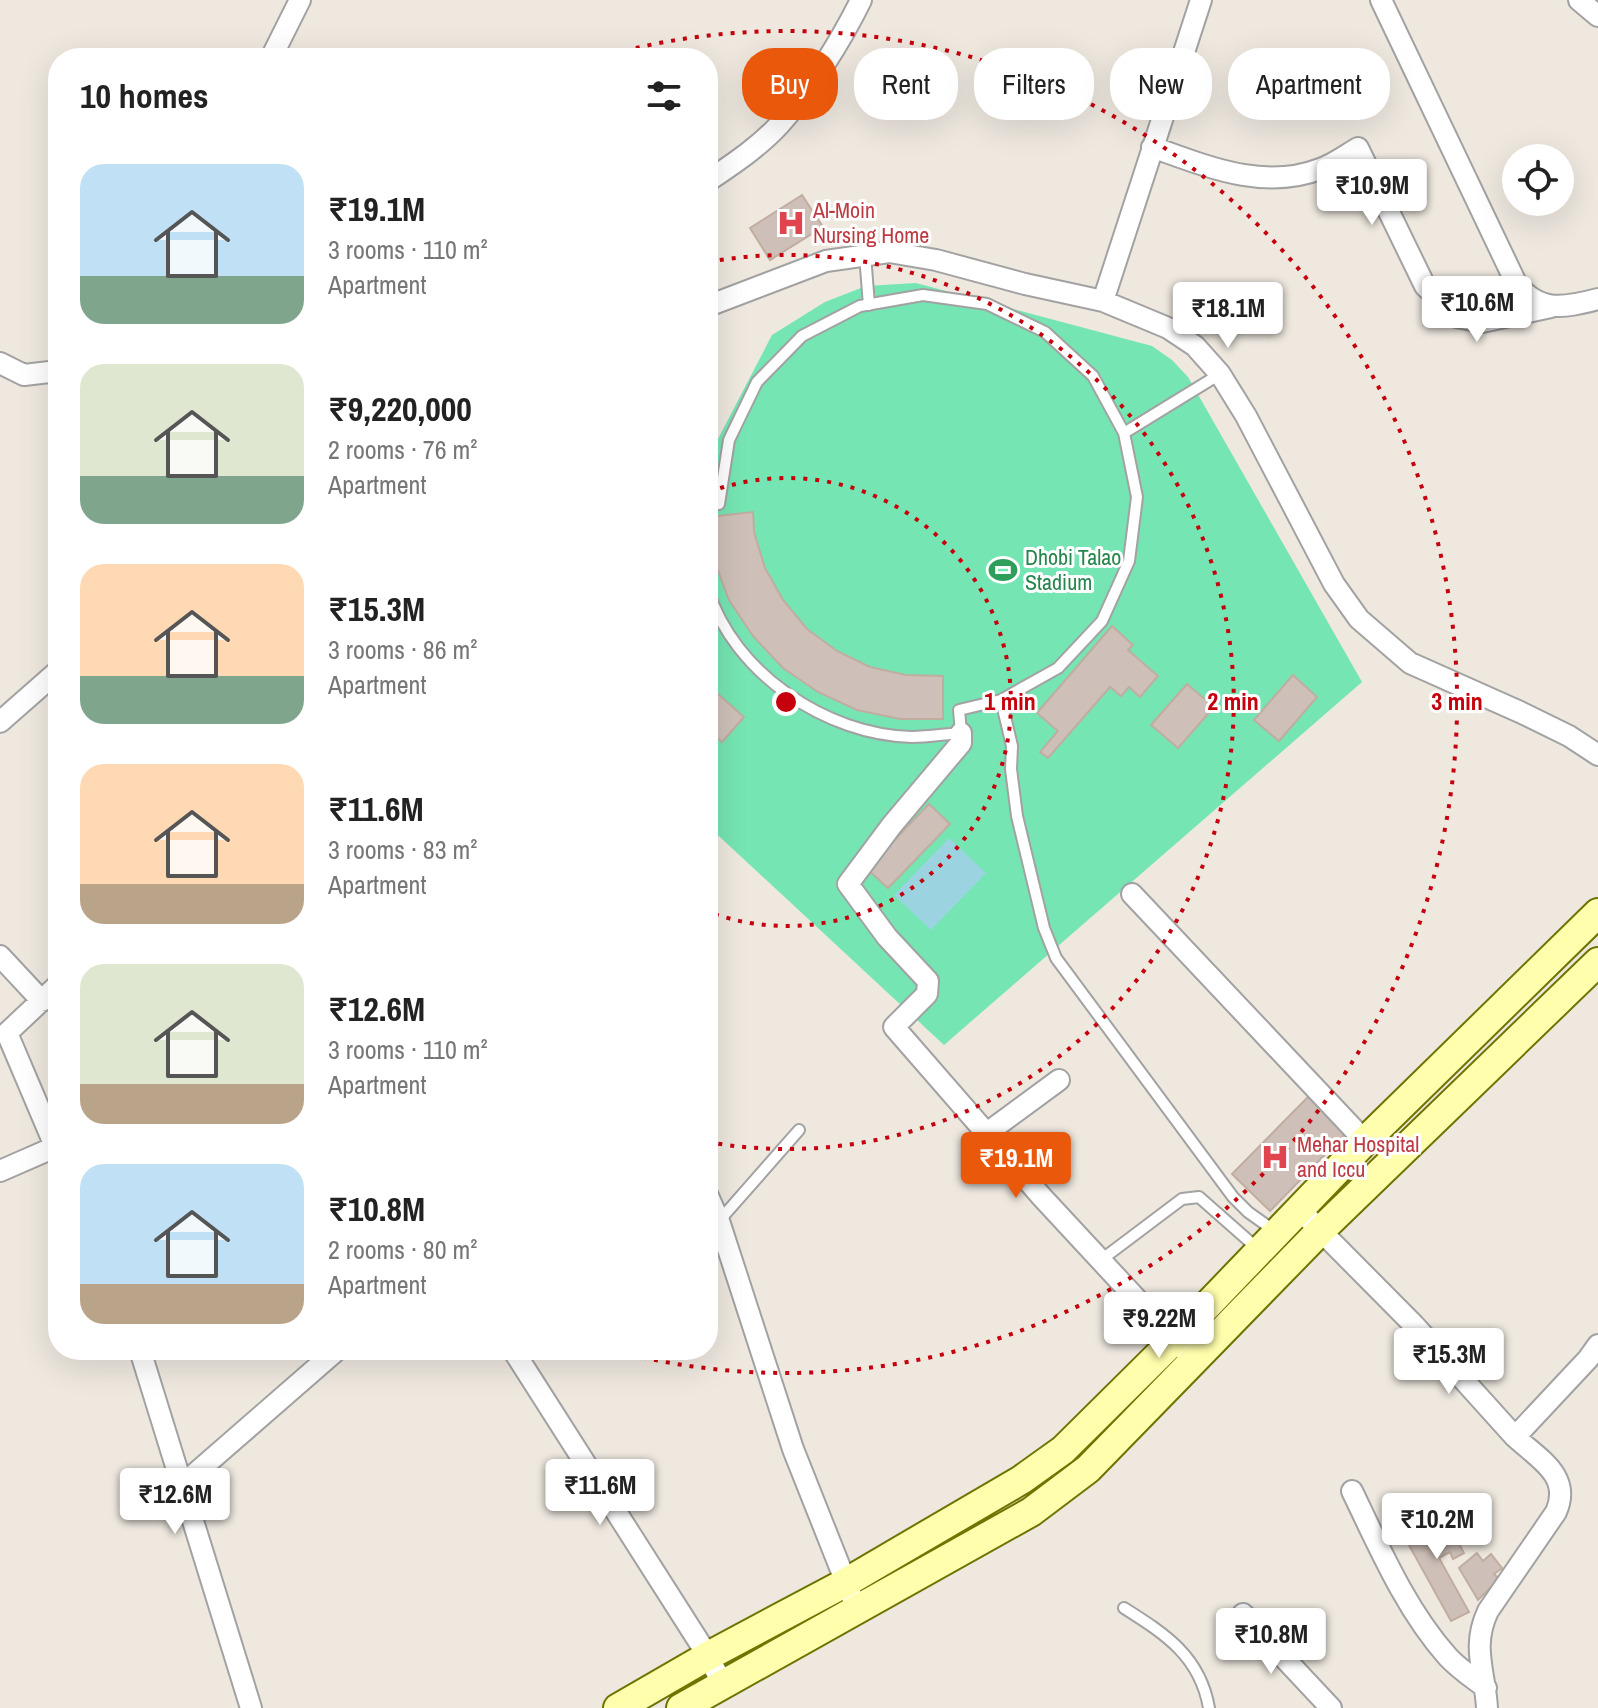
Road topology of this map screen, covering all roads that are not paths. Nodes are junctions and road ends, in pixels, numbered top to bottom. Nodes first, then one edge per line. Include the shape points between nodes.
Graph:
1 (300, 0) edge
2 (861, 0) edge
3 (1201, 0) edge
4 (1381, 0) edge
5 (1579, 0) edge
6 (1598, 16) edge
7 (276, 48) edge
8 (1152, 147) junction
9 (718, 174) edge
10 (865, 255) junction
11 (1598, 299) edge
12 (1103, 301) junction
13 (718, 302) edge
14 (869, 305) junction
15 (1551, 307) junction
16 (0, 363) edge
17 (48, 372) edge
18 (1220, 374) junction
19 (1124, 433) junction
20 (718, 504) edge
21 (718, 613) edge
22 (48, 680) edge
23 (1001, 700) junction
24 (0, 722) edge
25 (961, 733) junction
26 (1598, 755) edge
27 (1132, 894) dead end
28 (1598, 913) edge
29 (0, 956) edge
30 (1598, 962) edge
31 (48, 995) edge
32 (42, 1001) junction
33 (1059, 1080) dead end
34 (48, 1129) edge
35 (799, 1130) dead end
36 (987, 1133) junction
37 (1365, 1141) junction
38 (48, 1153) edge
39 (0, 1171) edge
40 (1299, 1209) junction
41 (718, 1218) edge
42 (1321, 1230) junction
43 (718, 1237) edge
44 (1268, 1241) junction
45 (1101, 1260) junction
46 (1174, 1340) junction
47 (1595, 1357) edge
48 (143, 1360) edge
49 (326, 1360) edge
50 (519, 1360) edge
51 (1195, 1360) junction
52 (1515, 1437) junction
53 (182, 1485) junction
54 (1352, 1491) dead end
55 (845, 1583) junction
56 (1124, 1608) dead end
57 (857, 1610) junction
58 (1243, 1614) dead end
59 (708, 1656) junction
60 (723, 1685) junction
61 (1487, 1698) edge
62 (251, 1708) edge
63 (618, 1708) edge
64 (681, 1708) edge
65 (1209, 1708) edge
66 (1331, 1708) edge

1 - 7 street
2 - 9 street via 780,123
3 - 8 street
4 - 15 street via 1516,283 1525,296
5 - 6 street
8 - 12 street
8 - 15 street via 1252,178 1320,170 1358,148 1425,286 1457,317 1482,322
10 - 12 street via 889,252 936,260
10 - 13 street via 826,261
10 - 14 lane
11 - 15 street
12 - 18 street via 1168,328 1195,346
14 - 19 lane via 923,295 987,304 1045,332 1093,376
14 - 20 lane via 802,336 757,382 729,440
16 - 17 street via 24,375
18 - 19 lane
18 - 26 street via 1334,584 1359,619 1410,663 1533,718
19 - 23 lane via 1137,497 1129,561 1108,609 1058,668
21 - 25 lane via 737,646 772,683 814,711 861,729 911,737
22 - 24 street
23 - 25 lane via 959,710
23 - 44 lane via 1012,746 1017,816 1056,958
25 - 36 street via 961,743 848,884 928,981 927,994 894,1027
27 - 37 street
28 - 37 street
29 - 32 street
30 - 42 street
31 - 32 street
32 - 34 street via 7,1033
33 - 36 street
35 - 41 lane
36 - 45 street
37 - 40 street
38 - 39 street
40 - 42 street
40 - 44 street
42 - 51 street
42 - 52 street
43 - 55 street
44 - 45 lane via 1199,1197 1182,1199
44 - 46 street
45 - 46 street
46 - 51 street
46 - 55 street via 1063,1450
47 - 52 street
48 - 53 street
49 - 53 street
50 - 59 street
51 - 57 street via 1088,1469 1057,1493
52 - 61 street via 1551,1470 1563,1497 1482,1624 1478,1642
53 - 62 street
54 - 61 street via 1434,1639
55 - 57 street
55 - 59 street
56 - 65 lane via 1182,1651 1197,1673
57 - 60 street
58 - 66 street
59 - 60 street
59 - 63 street
60 - 64 street

